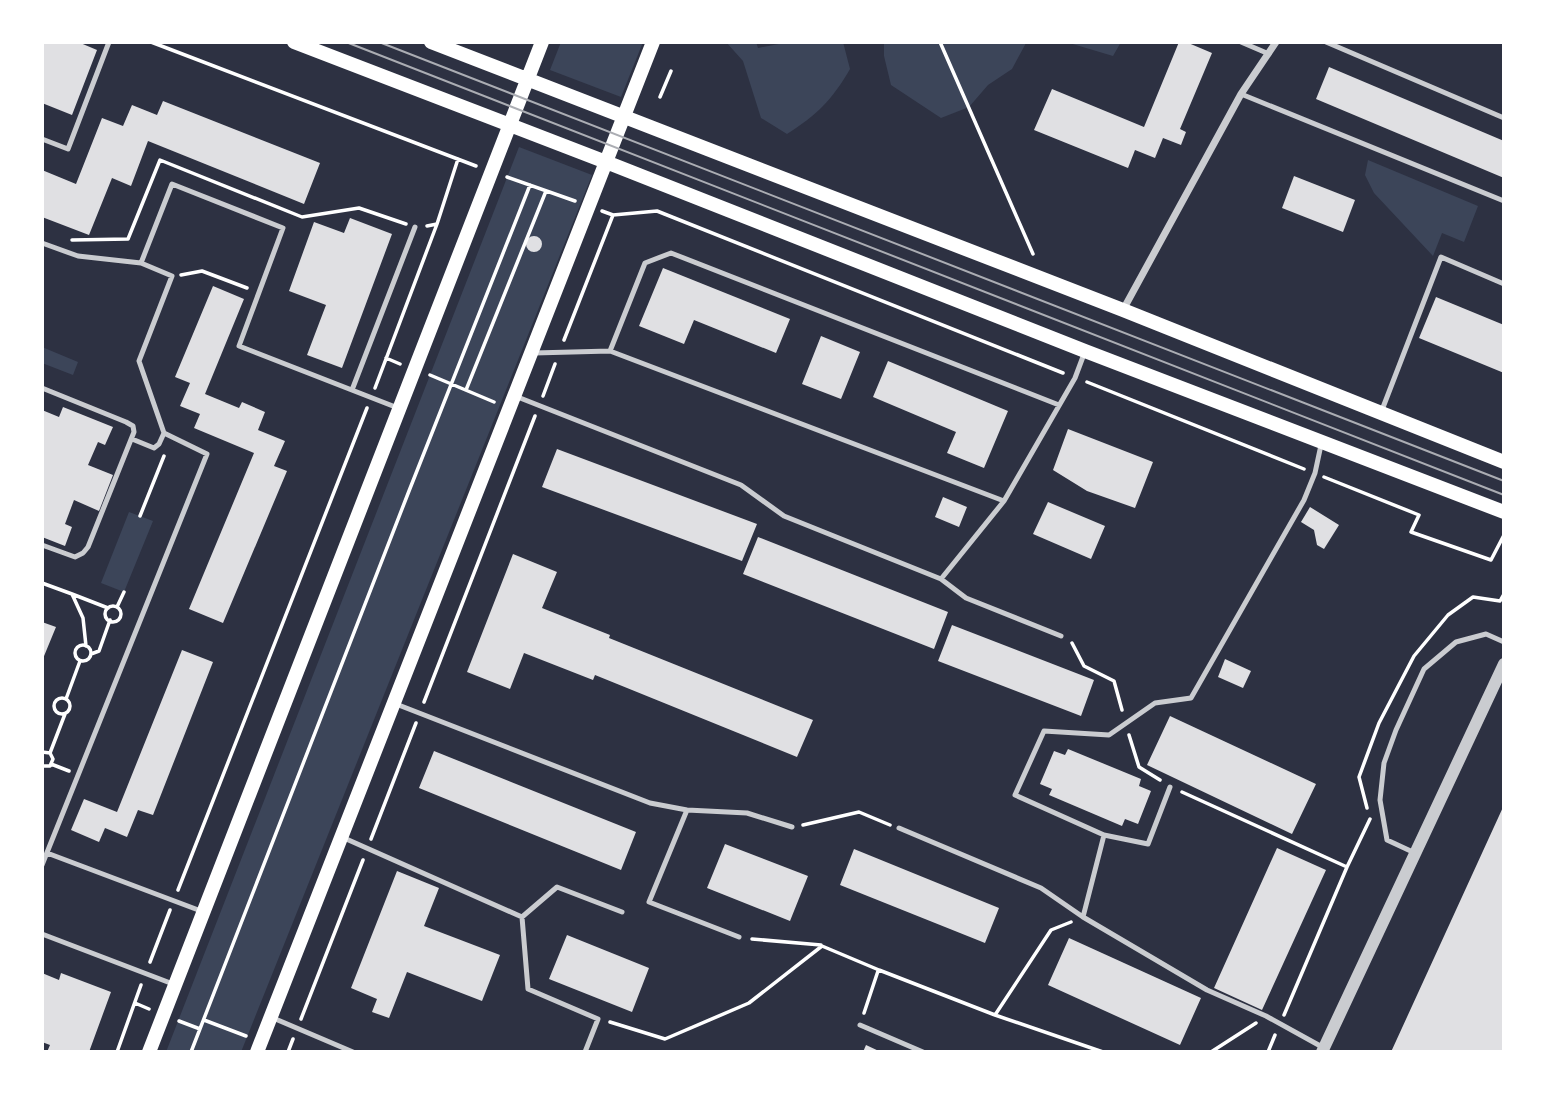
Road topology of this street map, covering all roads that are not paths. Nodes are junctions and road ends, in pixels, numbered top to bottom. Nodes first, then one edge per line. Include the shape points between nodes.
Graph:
1 (109, 42) edge
2 (294, 42) edge
3 (431, 42) edge
4 (542, 42) edge
5 (653, 42) edge
6 (1241, 42) edge
7 (1276, 42) edge
8 (1326, 42) edge
9 (1269, 54) junction
10 (528, 79) junction
11 (1241, 94) junction
12 (624, 116) junction
13 (1504, 118) edge
14 (510, 125) junction
15 (42, 139) edge
16 (606, 162) junction
17 (1504, 201) edge
18 (415, 228) dead end
19 (42, 243) edge
20 (141, 263) junction
21 (1504, 284) edge
22 (1123, 310) junction
23 (1085, 351) junction
24 (610, 352) junction
25 (531, 353) junction
26 (42, 388) edge
27 (352, 390) junction
28 (512, 402) junction
29 (1059, 405) junction
30 (400, 408) junction
31 (1381, 413) junction
32 (164, 433) junction
33 (132, 439) junction
34 (1322, 442) junction
35 (1504, 462) edge
36 (1004, 501) junction
37 (1504, 512) edge
38 (42, 545) edge
39 (940, 579) junction
40 (1061, 636) dead end
41 (1504, 642) edge
42 (1504, 664) edge
43 (393, 703) junction
44 (1170, 787) road end
45 (687, 810) junction
46 (792, 827) road end
47 (899, 828) road end
48 (1104, 835) junction
49 (341, 836) junction
50 (47, 853) junction
51 (1415, 853) junction
52 (42, 865) edge
53 (204, 912) junction
54 (622, 912) dead end
55 (522, 917) junction
56 (1083, 917) junction
57 (42, 934) edge
58 (739, 937) road end
59 (176, 985) junction
60 (270, 1017) junction
61 (860, 1025) road end
62 (1323, 1050) edge
63 (149, 1052) edge
64 (257, 1052) edge
65 (353, 1052) edge
66 (585, 1052) edge
67 (923, 1052) edge

1 - 15 lane via 68,149
2 - 14 main road
3 - 10 main road
4 - 10 main road
5 - 12 main road
6 - 9 lane
7 - 9 street
8 - 13 lane
9 - 11 street
10 - 12 main road
10 - 14 main road
11 - 17 lane
11 - 22 street
12 - 16 main road
12 - 22 main road
14 - 16 main road
14 - 30 main road
16 - 23 main road
16 - 25 main road
18 - 27 lane
19 - 20 lane via 78,257
20 - 27 lane via 172,184 283,228 239,346
20 - 32 lane via 172,276 139,362
21 - 31 lane via 1441,257
22 - 31 main road
23 - 29 lane
23 - 34 main road
24 - 25 lane
24 - 29 lane via 645,263 670,253
24 - 36 lane
25 - 28 main road
26 - 33 lane via 126,422 133,426
27 - 30 lane
28 - 39 lane via 539,405 741,485 784,516
28 - 43 main road
29 - 36 lane
30 - 53 main road
31 - 35 main road
32 - 33 lane via 154,447
32 - 50 lane via 207,454
33 - 38 lane via 83,553 75,557
34 - 37 main road
34 - 48 lane via 1304,500 1191,698 1155,702 1109,735 1044,731 1015,795
36 - 39 lane
39 - 40 lane via 966,598
41 - 51 lane via 1486,634 1456,642 1424,669 1396,730 1384,763 1382,817 1387,840
42 - 51 street
43 - 45 lane via 650,803
43 - 49 main road
44 - 48 lane via 1148,844
45 - 46 lane via 747,813
45 - 58 lane via 649,902
47 - 56 lane via 1041,888
48 - 56 lane
49 - 55 lane
49 - 60 main road
50 - 52 lane
50 - 53 lane
51 - 62 street
53 - 59 main road
54 - 55 lane via 557,887
55 - 66 lane via 528,989 598,1019
56 - 62 lane via 1207,990 1266,1016
57 - 59 lane
59 - 63 main road
60 - 64 main road
60 - 65 lane
61 - 67 lane

